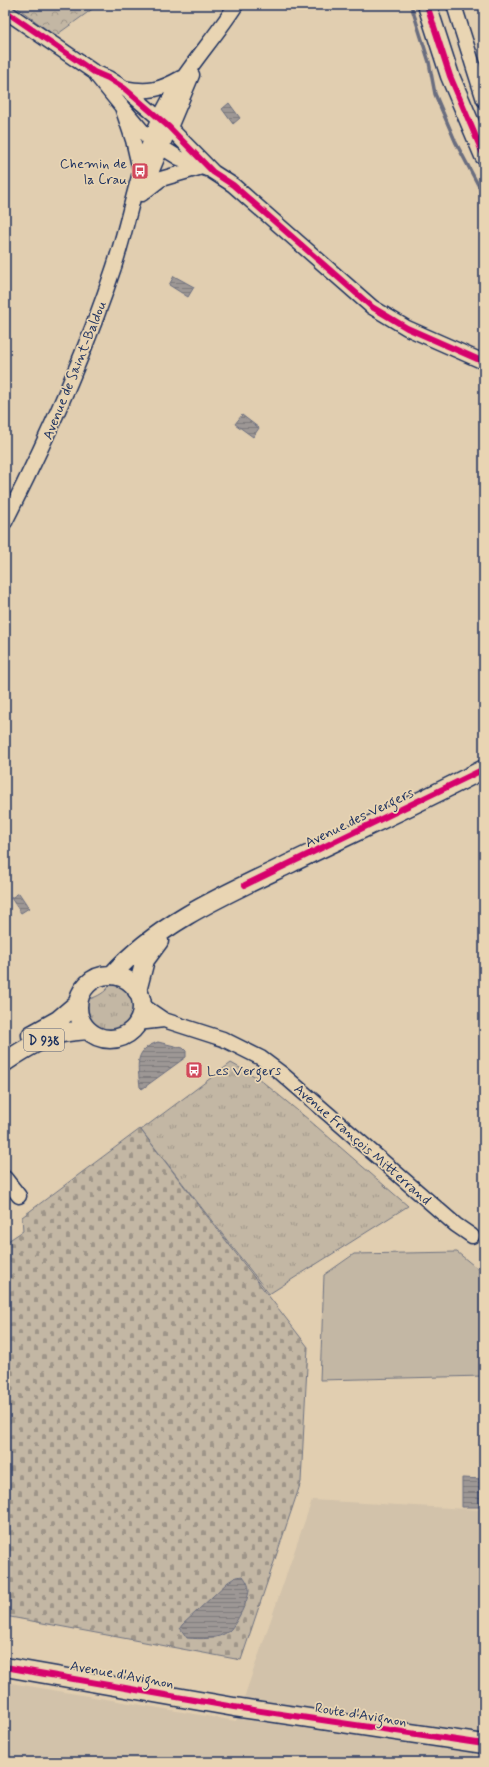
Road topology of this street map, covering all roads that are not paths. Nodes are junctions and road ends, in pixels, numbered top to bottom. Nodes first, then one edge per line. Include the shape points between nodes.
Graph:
1 (236, 5) edge
2 (427, 5) edge
3 (454, 5) edge
4 (5, 11) edge
5 (201, 54) junction
6 (94, 72) junction
7 (181, 78) junction
8 (124, 88) junction
9 (484, 100) edge
10 (122, 107) junction
11 (164, 123) junction
12 (156, 144) junction
13 (484, 156) edge
14 (207, 169) junction
15 (140, 171) junction
16 (141, 195) junction
17 (130, 214) junction
18 (484, 362) edge
19 (5, 522) edge
20 (484, 769) edge
21 (180, 921) junction
22 (112, 975) junction
23 (139, 998) junction
24 (78, 1003) junction
25 (164, 1020) junction
26 (137, 1023) junction
27 (88, 1030) junction
28 (5, 1050) edge
29 (5, 1062) edge
30 (5, 1178) edge
31 (19, 1196) dead end
32 (472, 1236) dead end
33 (5, 1666) edge
34 (234, 1707) joint
35 (484, 1744) edge

1 - 5 street, Avenue de Saint-Baldou
2 - 13 main road via 450,76
3 - 9 street
4 - 6 street
5 - 7 street, Avenue de Saint-Baldou
5 - 11 street, Avenue de Saint-Baldou
6 - 8 street
6 - 10 street
7 - 8 street via 150,91
7 - 11 street, Avenue de Saint-Baldou
8 - 11 street
10 - 12 street
10 - 15 street
11 - 12 street, Avenue de Saint-Baldou
11 - 14 street
12 - 14 street via 179,158
12 - 15 street, Avenue de Saint-Baldou
12 - 16 street, Avenue de Saint-Baldou
14 - 16 street via 161,180
14 - 18 street via 233,186 372,307 407,328
15 - 17 street, Avenue de Saint-Baldou
16 - 17 street, Avenue de Saint-Baldou
17 - 19 street, Avenue de Saint-Baldou via 82,356 34,466
20 - 21 main road, Avenue des Vergers / D 938 via 239,888
21 - 22 main road, Avenue des Vergers / D 938 via 141,946
21 - 23 main road, Avenue des Vergers / D 938 via 163,936 145,960
22 - 23 main road via 127,980
22 - 24 main road, D 938 via 98,978 86,985 80,993
23 - 25 street, Avenue François Mitterrand
23 - 26 main road, D 938 via 141,1014
24 - 27 main road, D 938 via 79,1018
24 - 28 main road, D 938 via 58,1020
25 - 26 street, Avenue François Mitterrand
25 - 32 street, Avenue François Mitterrand via 223,1039 261,1058
26 - 27 main road, D 938 via 126,1035 110,1039 94,1035
27 - 29 main road, D 938 via 53,1036
30 - 31 street
33 - 34 main road, Avenue d'Avignon
34 - 35 main road, Route d'Avignon

